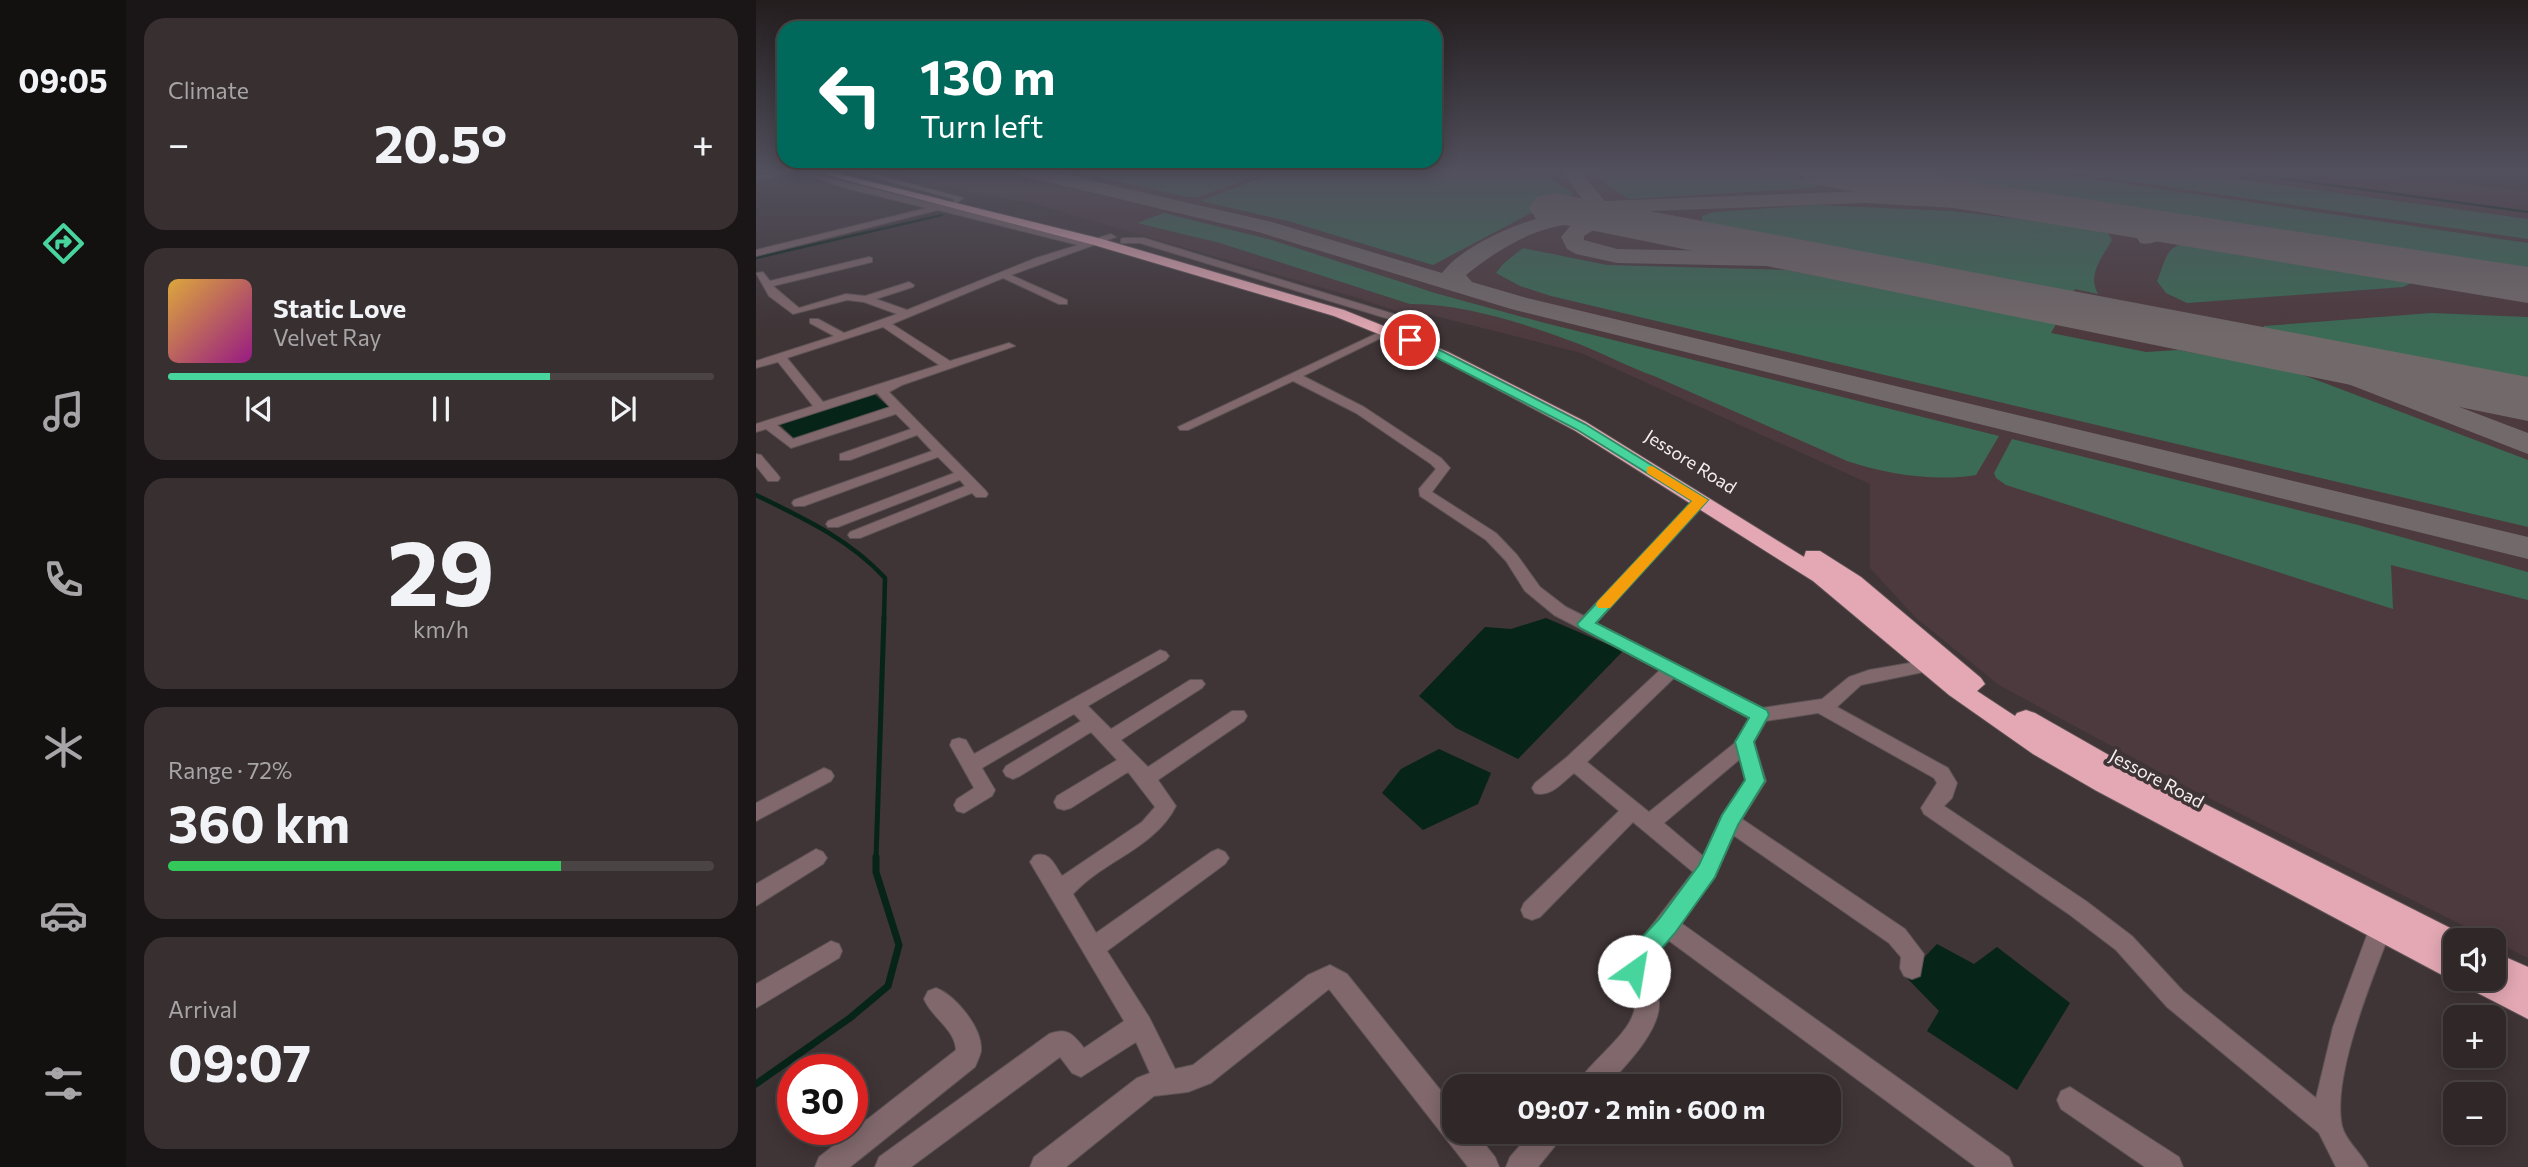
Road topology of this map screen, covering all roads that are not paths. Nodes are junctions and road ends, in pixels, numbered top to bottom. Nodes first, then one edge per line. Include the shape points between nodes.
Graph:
1 (861, 226) edge
2 (1038, 226) edge
3 (1052, 226) edge
4 (1106, 241) junction
5 (756, 253) edge
6 (869, 260) dead end
7 (760, 274) dead end
8 (1004, 275) junction
9 (909, 285) dead end
10 (768, 292) junction
11 (866, 299) junction
12 (1063, 302) dead end
13 (908, 314) junction
14 (814, 321) dead end
15 (884, 323) junction
16 (1398, 330) junction
17 (844, 337) junction
18 (1009, 346) dead end
19 (780, 357) junction
20 (756, 365) edge
21 (944, 367) junction
22 (1293, 376) junction
23 (891, 385) junction
24 (821, 408) junction
25 (898, 409) junction
26 (762, 426) edge
27 (1184, 426) dead end
28 (919, 430) junction
29 (940, 452) junction
30 (845, 457) dead end
31 (756, 458) edge
32 (962, 475) junction
33 (774, 478) dead end
34 (1701, 500) junction
35 (799, 503) dead end
36 (833, 524) dead end
37 (855, 535) dead end
38 (1586, 624) junction
39 (1160, 656) dead end
40 (1927, 666) junction
41 (1672, 669) junction
42 (1196, 684) dead end
43 (1077, 705) junction
44 (1820, 706) junction
45 (1760, 715) junction
46 (1238, 716) dead end
47 (1093, 722) junction
48 (1110, 738) junction
49 (959, 745) dead end
50 (1745, 745) junction
51 (1130, 761) junction
52 (1574, 762) junction
53 (971, 765) junction
54 (1013, 771) dead end
55 (824, 776) dead end
56 (1146, 778) junction
57 (1542, 788) dead end
58 (1064, 802) dead end
59 (964, 805) dead end
60 (1632, 811) junction
61 (756, 813) edge
62 (1729, 821) junction
63 (1649, 824) junction
64 (816, 858) dead end
65 (1218, 858) dead end
66 (1041, 862) dead end
67 (1707, 871) junction
68 (1062, 892) junction
69 (756, 896) edge
70 (1532, 910) dead end
71 (1667, 926) junction
72 (2381, 927) junction
73 (2443, 940) edge
74 (1092, 949) junction
75 (831, 951) dead end
76 (2443, 960) edge
77 (1912, 968) dead end
78 (2506, 972) edge
79 (2528, 983) edge
80 (2504, 991) edge
81 (756, 997) edge
82 (936, 999) dead end
83 (2528, 1004) edge
84 (1140, 1025) junction
85 (1600, 1074) edge
86 (1168, 1082) junction
87 (2070, 1100) dead end
88 (1442, 1113) edge
89 (2329, 1125) junction
90 (1467, 1144) edge
91 (1539, 1144) edge
92 (829, 1167) edge
93 (888, 1167) edge
94 (1044, 1167) edge
95 (1485, 1167) edge
96 (1520, 1167) edge
97 (1999, 1167) edge
98 (2169, 1167) edge
99 (2354, 1167) edge

1 - 5 street
2 - 4 highway, Jessore Road
3 - 4 highway
4 - 8 street
4 - 16 highway, Jessore Road
4 - 16 highway via 1339,305
6 - 10 street
7 - 10 street
8 - 12 street
8 - 13 street
9 - 11 street
10 - 11 street via 797,312 846,297
11 - 13 street
13 - 15 street
14 - 17 street
15 - 17 street
15 - 21 street via 946,363
16 - 22 street
16 - 34 highway, Jessore Road via 1580,426
16 - 73 highway via 1465,353 1577,412 1776,531 1854,582 1971,683 2048,733
17 - 19 street
18 - 21 street
19 - 20 street
19 - 24 street
21 - 23 street
22 - 27 street
22 - 38 street via 1360,410 1436,461 1443,468 1425,493 1495,540 1542,598
23 - 24 street
23 - 25 street via 883,393
24 - 26 street
25 - 26 street via 791,444
25 - 28 street
28 - 29 street
28 - 30 street
29 - 32 street
29 - 35 street
31 - 33 street
32 - 36 street
32 - 37 street via 978,491
34 - 38 street
34 - 40 highway, Jessore Road via 1820,576
38 - 41 street
39 - 43 street
40 - 44 street via 1854,681
40 - 72 highway, Jessore Road via 1995,717 2094,777
41 - 45 street
41 - 52 street
42 - 48 street
43 - 47 street
43 - 53 street
44 - 45 street
44 - 89 street via 1941,773 1947,783 1945,792 1931,808 2124,943 2175,999
45 - 50 street
46 - 56 street
47 - 48 street
47 - 54 street
48 - 51 street
49 - 53 street
50 - 62 street via 1756,781
50 - 63 street
51 - 56 street
51 - 58 street
52 - 57 street
52 - 60 street
53 - 59 street via 985,790
55 - 61 street
56 - 68 street via 1163,800 1164,812
60 - 63 street
60 - 70 street
62 - 67 street
62 - 77 street via 1897,936 1913,954
63 - 67 street
64 - 69 street
65 - 74 street
66 - 68 street
67 - 71 street
68 - 74 street
71 - 85 street via 1634,971 1647,1000 1645,1014
71 - 97 street
72 - 76 highway, Jessore Road
72 - 89 street via 2351,1009 2328,1095
74 - 84 street
75 - 81 street
78 - 79 highway
80 - 83 highway
82 - 92 street via 969,1038 971,1049 966,1058
84 - 86 street
84 - 93 street via 1081,1064 1065,1042 1058,1043
86 - 88 street via 1184,1083 1202,1074 1316,983 1332,977
86 - 94 street via 1146,1087
87 - 98 street
89 - 99 street via 2341,1153
90 - 95 street
91 - 96 street

